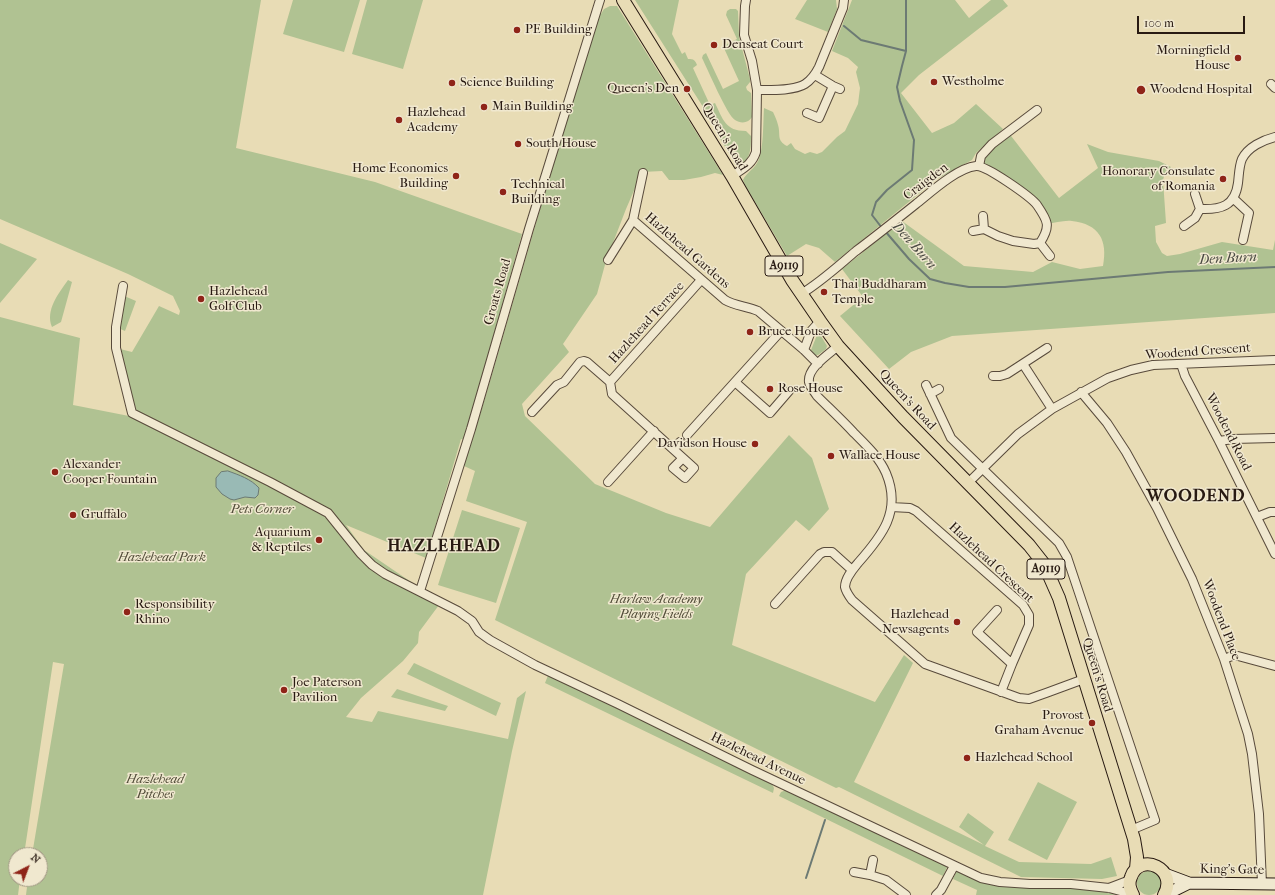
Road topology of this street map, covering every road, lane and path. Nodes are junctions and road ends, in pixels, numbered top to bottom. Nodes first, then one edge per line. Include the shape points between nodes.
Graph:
1 (600, 0) edge
2 (623, 0) edge
3 (746, 0) edge
4 (844, 0) edge
5 (815, 75) junction
6 (757, 90) junction
7 (1037, 110) dead end
8 (807, 113) dead end
9 (1275, 137) edge
10 (979, 166) junction
11 (643, 173) dead end
12 (732, 176) junction
13 (1195, 194) dead end
14 (1234, 199) junction
15 (1200, 209) junction
16 (983, 216) dead end
17 (633, 220) junction
18 (1184, 226) dead end
19 (984, 229) junction
20 (973, 231) dead end
21 (1243, 240) dead end
22 (1040, 243) junction
23 (1050, 256) dead end
24 (608, 260) dead end
25 (701, 280) junction
26 (123, 286) dead end
27 (801, 294) junction
28 (820, 321) junction
29 (781, 331) junction
30 (838, 346) junction
31 (1047, 348) dead end
32 (804, 350) junction
33 (1275, 360) edge
34 (818, 364) junction
35 (1023, 364) junction
36 (1181, 364) junction
37 (993, 376) dead end
38 (610, 382) junction
39 (734, 382) junction
40 (926, 385) dead end
41 (939, 389) dead end
42 (789, 391) dead end
43 (1081, 392) junction
44 (930, 394) junction
45 (1052, 409) junction
46 (532, 412) dead end
47 (654, 432) junction
48 (686, 434) dead end
49 (1275, 438) edge
50 (1219, 441) junction
51 (680, 442) dead end
52 (673, 449) junction
53 (683, 458) dead end
54 (983, 468) junction
55 (608, 482) dead end
56 (968, 483) junction
57 (891, 507) junction
58 (1275, 512) edge
59 (1257, 517) junction
60 (1275, 554) edge
61 (852, 570) junction
62 (420, 591) junction
63 (775, 604) dead end
64 (997, 610) dead end
65 (1224, 659) junction
66 (1012, 664) junction
67 (1275, 666) edge
68 (1084, 679) junction
69 (1001, 692) junction
70 (1135, 832) junction
71 (873, 860) dead end
72 (1152, 865) junction
73 (954, 866) junction
74 (1136, 869) junction
75 (854, 872) dead end
76 (870, 874) junction
77 (1165, 874) junction
78 (1130, 880) junction
79 (1189, 883) junction
80 (1262, 884) junction
81 (1275, 884) edge
82 (1108, 888) junction
83 (906, 895) edge
84 (936, 895) edge
85 (1133, 895) edge
86 (1164, 895) edge

1 - 62 street, Groats Road via 528,229 471,429
2 - 12 main road, Queen's Road / A9119
3 - 6 street via 744,35
4 - 5 street
5 - 6 street via 804,84 790,88
5 - 8 street via 836,88 819,118
6 - 12 street via 756,152 749,165
7 - 10 street via 992,144 981,156
9 - 14 street via 1256,145 1246,153 1242,160
10 - 22 street via 1032,199 1044,215 1047,224 1046,233
10 - 27 street, Craigden via 967,168 942,183
11 - 17 street, Hazlehead Gardens
12 - 27 main road, Queen's Road / A9119
13 - 15 street
14 - 15 street via 1214,210
14 - 21 street via 1249,213
15 - 18 street via 1195,218
16 - 19 street
17 - 24 street, Hazlehead Gardens
17 - 25 street, Hazlehead Gardens
19 - 20 street
19 - 22 street via 1013,241
22 - 23 street
25 - 29 street, Hazlehead Gardens via 730,303 758,311
25 - 38 street, Hazlehead Terrace
26 - 62 street, Hazlehead Avenue via 116,327 116,348 132,413 264,478 328,513 372,565
27 - 28 main road, Queen's Road / A9119
28 - 30 main road, Queen's Road / A9119
28 - 32 street via 811,331
29 - 32 street, Hazlehead Gardens
29 - 39 street
30 - 34 street
30 - 56 main road, Queen's Road / A9119
31 - 35 street
32 - 34 street, Hazlehead Gardens
33 - 36 street, Woodend Crescent
34 - 57 street via 813,368 809,378 810,387 880,462 889,484
35 - 37 street via 1007,374
35 - 45 street
36 - 43 street, Woodend Crescent via 1153,365 1131,370
36 - 50 street, Woodend Road
38 - 46 street via 587,362 580,362 564,382 557,385
38 - 47 street via 612,394
39 - 42 street via 770,413
39 - 48 street
40 - 44 street, Queen's Road
41 - 44 street, Queen's Road
43 - 45 street, Woodend Crescent
43 - 65 street, Woodend Place via 1107,423 1157,508 1192,579
44 - 54 street, Queen's Road via 951,438
45 - 54 street, Woodend Crescent via 1018,434
47 - 52 street
47 - 55 street
49 - 50 street
50 - 59 street, Woodend Road
51 - 52 street
52 - 53 street
54 - 56 street, Woodend Crescent
54 - 70 street, Queen's Road via 1059,543 1067,556 1155,820
56 - 68 main road, Queen's Road / A9119 via 1029,545 1044,564 1059,598
57 - 61 street via 888,522 876,542
57 - 66 street, Hazlehead Crescent via 910,508 916,511 1023,605 1029,615 1029,625
58 - 59 street
59 - 60 street, Woodend Road
61 - 63 street via 832,552 824,552
61 - 69 street via 845,586 847,594 925,664
62 - 73 street, Hazlehead Avenue via 458,611 490,640 529,662
64 - 66 street via 977,632
65 - 67 street via 1238,656
65 - 80 street, Woodend Place via 1252,754 1259,814
66 - 69 street, Hazlehead Crescent
68 - 69 street via 1029,699
68 - 70 main road, Queen's Road / A9119
70 - 72 main road, Queen's Road / A9119
70 - 74 main road, Queen's Road / A9119
71 - 76 street
72 - 74 main road
72 - 77 main road, A9119 via 1157,866
73 - 82 street, Hazlehead Avenue via 982,878 1000,882
73 - 84 street
74 - 78 main road, A9119
75 - 76 street
76 - 83 street via 886,880
77 - 79 street, King's Gate
77 - 86 main road via 1168,885
78 - 82 street, Hazlehead Avenue
78 - 85 main road
79 - 80 street, King's Gate
79 - 86 street, King's Gate
80 - 81 street, King's Gate
82 - 85 street, Hazlehead Avenue

